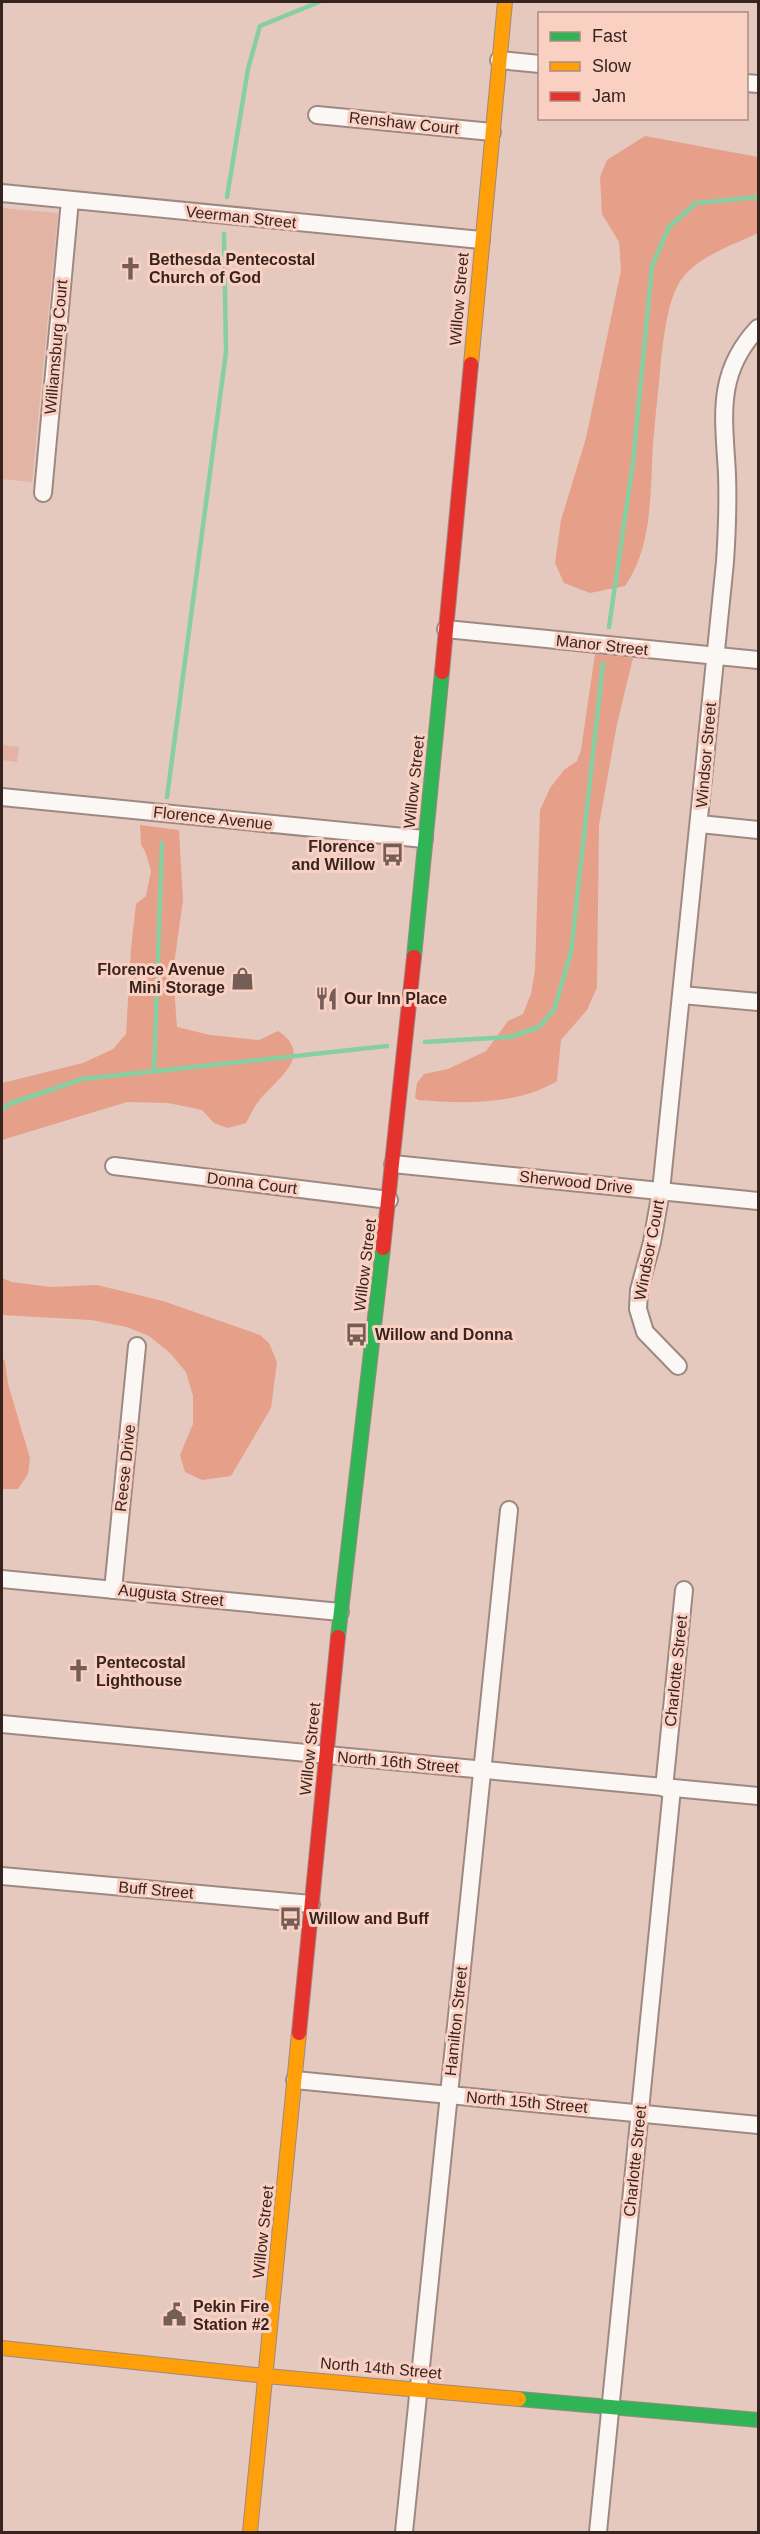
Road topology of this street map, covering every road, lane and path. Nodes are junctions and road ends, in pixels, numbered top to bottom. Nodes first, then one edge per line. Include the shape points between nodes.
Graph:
1 (505, 2) edge
2 (499, 60) junction
3 (538, 64) edge
4 (317, 115) dead end
5 (492, 132) junction
6 (2, 193) edge
7 (70, 200) junction
8 (481, 240) junction
9 (759, 328) edge
10 (43, 493) dead end
11 (447, 629) junction
12 (716, 656) junction
13 (759, 660) edge
14 (2, 797) edge
15 (700, 824) junction
16 (759, 830) edge
17 (424, 839) junction
18 (682, 995) junction
19 (759, 1002) edge
20 (393, 1164) junction
21 (114, 1166) dead end
22 (661, 1191) junction
23 (389, 1200) junction
24 (759, 1200) edge
25 (137, 1346) dead end
26 (678, 1366) dead end
27 (509, 1510) dead end
28 (2, 1579) edge
29 (113, 1590) junction
30 (684, 1590) dead end
31 (340, 1612) junction
32 (2, 1724) edge
33 (326, 1756) junction
34 (481, 1770) junction
35 (668, 1789) junction
36 (759, 1796) edge
37 (2, 1876) edge
38 (311, 1904) junction
39 (295, 2080) junction
40 (449, 2095) junction
41 (640, 2113) junction
42 (759, 2125) edge
43 (2, 2348) edge
44 (266, 2376) junction
45 (418, 2388) junction
46 (612, 2406) junction
47 (759, 2420) edge
48 (250, 2532) edge
49 (404, 2532) edge
50 (598, 2532) edge

1 - 2 street, Willow Street
2 - 3 street
2 - 5 street, Willow Street
4 - 5 street, Renshaw Court
5 - 8 street, Willow Street
6 - 7 street, Veerman Street
7 - 8 street, Veerman Street
7 - 10 street, Williamsburg Court
8 - 11 street, Willow Street
9 - 12 street, Windsor Street via 736,358 724,394 728,526
11 - 12 street, Manor Street
11 - 17 street, Willow Street
12 - 13 street, Manor Street
12 - 15 street, Windsor Street
14 - 17 street, Florence Avenue
15 - 16 street
15 - 18 street, Windsor Street
17 - 20 street, Willow Street
18 - 19 street
18 - 22 street, Windsor Street
20 - 22 street, Sherwood Drive
20 - 23 street, Willow Street
21 - 23 street, Donna Court
22 - 24 street, Sherwood Drive
22 - 26 street, Windsor Court via 638,1310 645,1332
23 - 31 street, Willow Street
25 - 29 street, Reese Drive
27 - 34 street, Hamilton Street
28 - 29 street, Augusta Street
29 - 31 street, Augusta Street
30 - 35 street, Charlotte Street
31 - 33 street, Willow Street
32 - 33 street, North 16th Street
33 - 34 street, North 16th Street
33 - 38 street, Willow Street
34 - 35 street, North 16th Street
34 - 40 street, Hamilton Street
35 - 36 street, North 16th Street
35 - 41 street, Charlotte Street
37 - 38 street, Buff Street
38 - 39 street, Willow Street
39 - 40 street, North 15th Street
39 - 44 street, Willow Street
40 - 41 street, North 15th Street
40 - 45 street, Hamilton Street
41 - 42 street, North 15th Street
41 - 46 street, Charlotte Street
43 - 44 street, North 14th Street
44 - 45 street, North 14th Street
44 - 48 street, Willow Street
45 - 46 street, North 14th Street
45 - 49 street, Hamilton Street
46 - 47 street, North 14th Street
46 - 50 street, Charlotte Street

